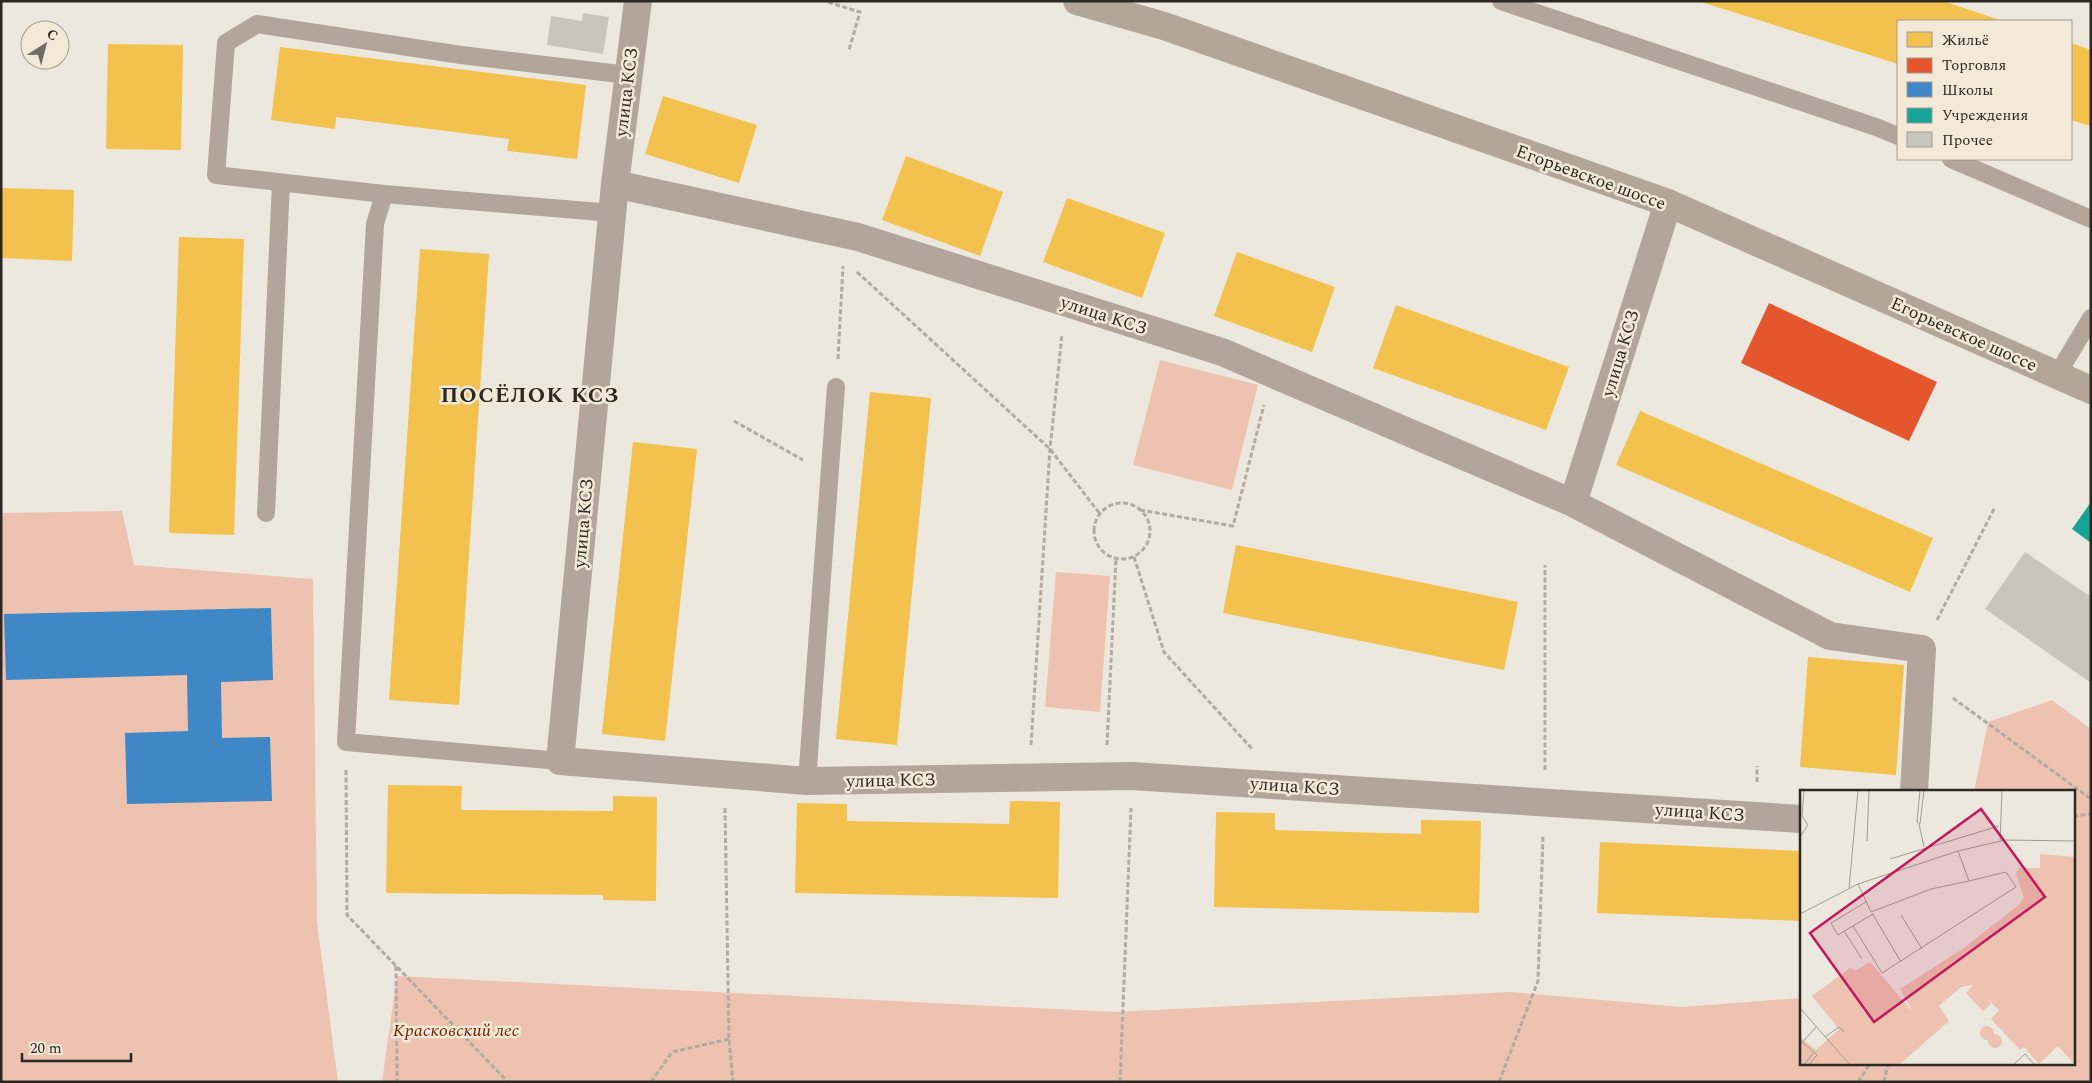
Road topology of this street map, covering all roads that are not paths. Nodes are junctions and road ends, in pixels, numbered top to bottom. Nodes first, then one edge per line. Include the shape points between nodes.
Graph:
1 (638, 1) edge
2 (1077, 1) edge
3 (1500, 1) edge
4 (628, 74) junction
5 (1897, 136) edge
6 (1953, 160) edge
7 (281, 183) junction
8 (615, 184) junction
9 (384, 194) junction
10 (1668, 203) junction
11 (612, 213) junction
12 (2091, 219) edge
13 (2091, 318) edge
14 (2057, 375) junction
15 (836, 387) road end
16 (2091, 390) edge
17 (1573, 503) junction
18 (266, 513) dead end
19 (560, 761) junction
20 (807, 781) junction
21 (1914, 790) edge
22 (1800, 819) edge

1 - 4 street, улица КСЗ
2 - 10 main road, Егорьевское шоссе via 1164,26
3 - 5 lane
4 - 7 lane via 461,55 257,24 226,43 216,175
4 - 8 street, улица КСЗ
6 - 12 lane
7 - 9 lane
7 - 18 lane
8 - 11 street, улица КСЗ
8 - 17 street, улица КСЗ via 858,237 1222,352
9 - 11 lane
9 - 19 lane via 375,224 346,742
10 - 14 main road, Егорьевское шоссе
10 - 17 street, улица КСЗ
11 - 19 street, улица КСЗ
13 - 14 lane
14 - 16 main road, Егорьевское шоссе
15 - 20 lane
17 - 21 street, улица КСЗ via 1830,636 1921,661
19 - 20 street, улица КСЗ
20 - 22 street, улица КСЗ via 1132,776

